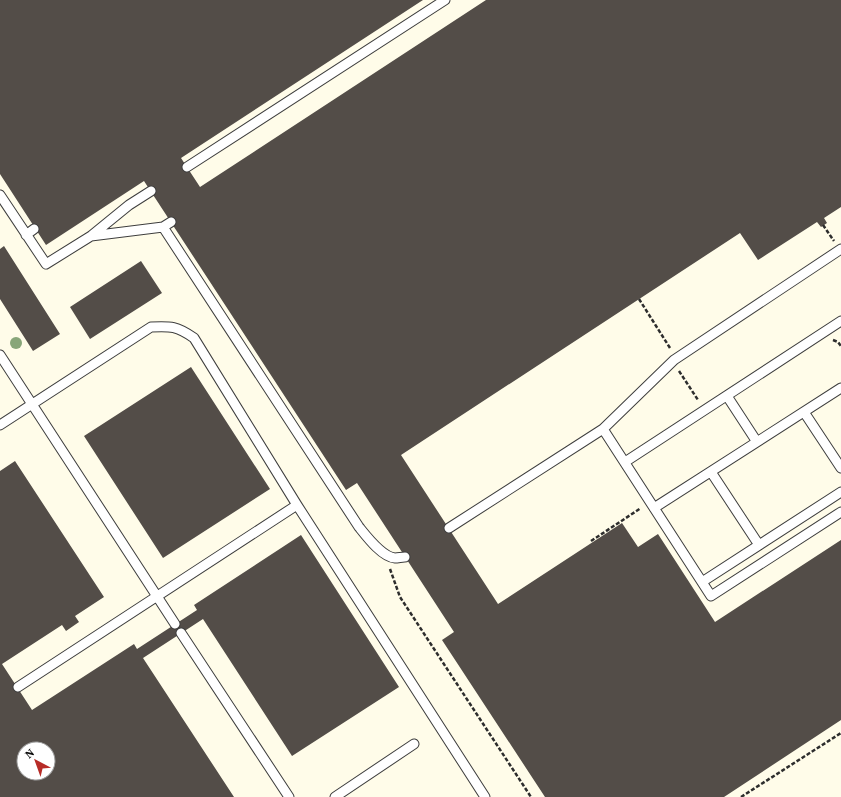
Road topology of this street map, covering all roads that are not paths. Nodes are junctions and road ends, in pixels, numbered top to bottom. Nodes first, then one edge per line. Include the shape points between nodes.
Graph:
1 (445, 0) edge
2 (187, 168) dead end
3 (151, 191) dead end
4 (0, 195) edge
5 (37, 233) dead end
6 (91, 236) junction
7 (29, 238) junction
8 (840, 249) edge
9 (840, 322) edge
10 (0, 355) edge
11 (841, 388) edge
12 (727, 396) junction
13 (32, 404) junction
14 (804, 412) junction
15 (0, 425) edge
16 (603, 429) junction
17 (757, 442) junction
18 (625, 462) junction
19 (841, 468) edge
20 (711, 472) junction
21 (841, 492) edge
22 (297, 505) junction
23 (652, 505) junction
24 (841, 512) edge
25 (449, 528) dead end
26 (759, 545) junction
27 (405, 557) dead end
28 (702, 582) junction
29 (158, 596) junction
30 (176, 624) dead end
31 (181, 633) dead end
32 (18, 687) dead end
33 (414, 744) dead end
34 (289, 797) edge
35 (335, 797) edge
36 (485, 797) edge

1 - 2 lane
3 - 6 lane
4 - 7 lane
5 - 7 lane
6 - 7 lane via 46,264
6 - 27 lane via 167,225 359,527 384,554 394,558
8 - 16 lane via 674,360
9 - 12 lane
10 - 13 lane
11 - 14 lane
12 - 17 lane
12 - 18 lane
13 - 15 lane
13 - 22 lane via 151,327 169,326 182,329 194,338
13 - 29 lane
14 - 17 lane
14 - 19 lane
16 - 18 lane
16 - 25 lane
17 - 20 lane
18 - 23 lane
20 - 23 lane
20 - 26 lane
21 - 26 lane
22 - 29 lane
22 - 36 lane
23 - 28 lane
24 - 28 lane via 711,596
26 - 28 lane
29 - 30 lane
29 - 32 lane
31 - 34 lane
33 - 35 lane

